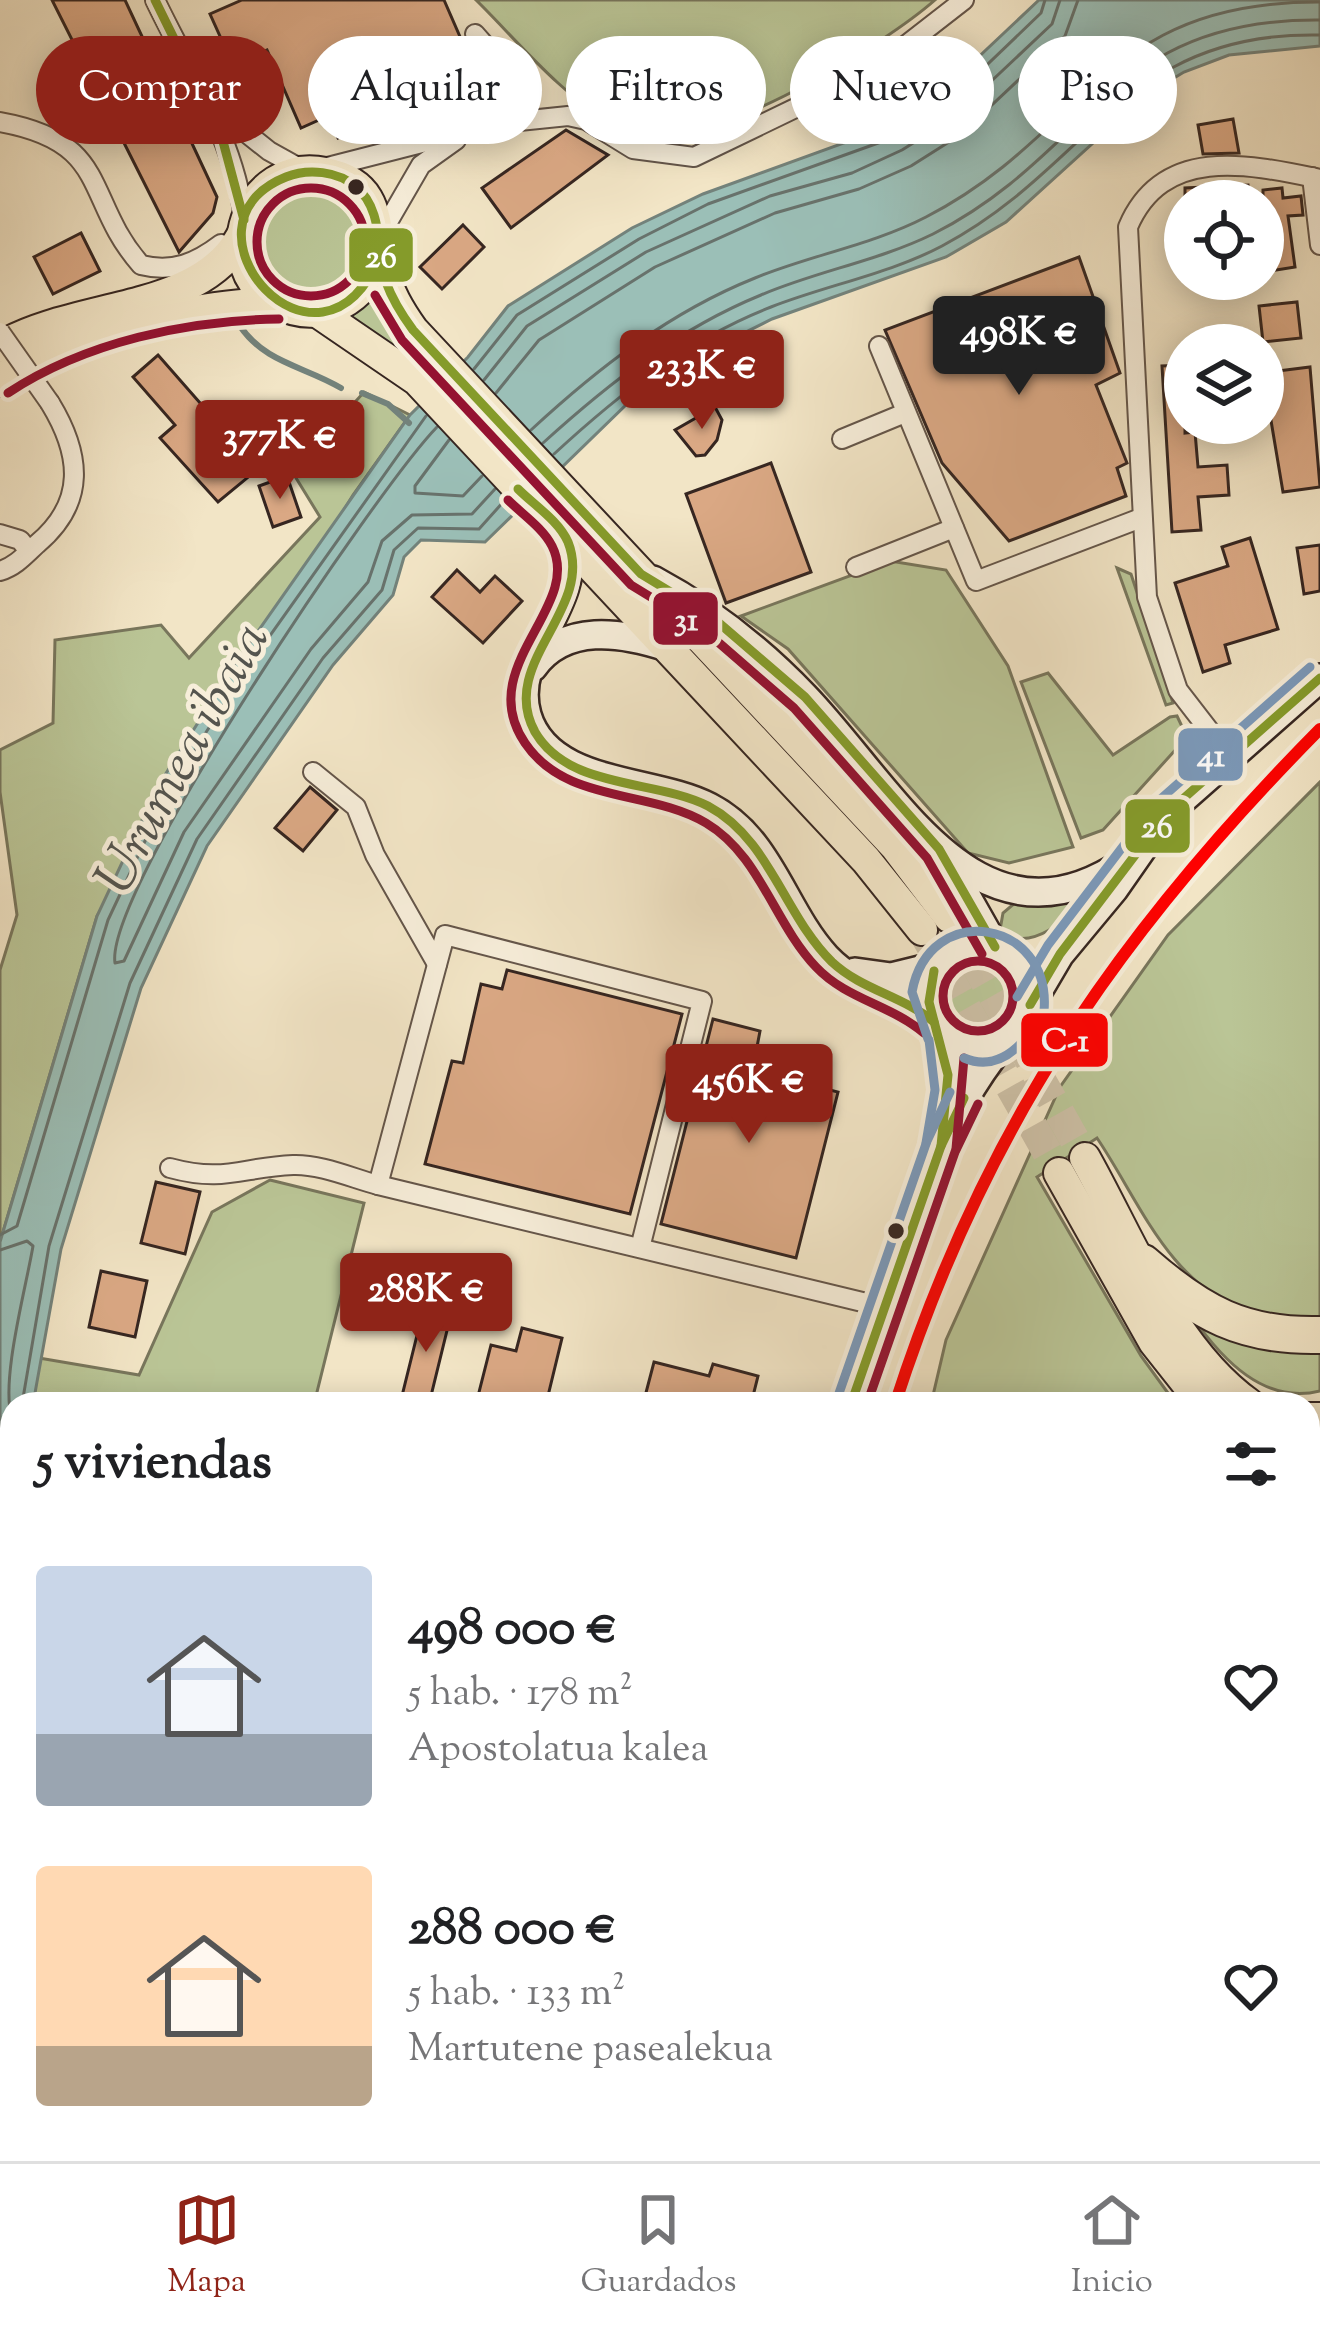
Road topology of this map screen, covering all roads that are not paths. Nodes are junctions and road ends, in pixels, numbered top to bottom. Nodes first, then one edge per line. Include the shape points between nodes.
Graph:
1 (154, 0) edge
2 (964, 0) edge
3 (172, 36) edge
4 (542, 119) edge
5 (0, 122) edge
6 (222, 144) edge
7 (260, 144) edge
8 (404, 144) edge
9 (453, 144) edge
10 (309, 171) junction
11 (1316, 178) edge
12 (243, 228) junction
13 (380, 245) junction
14 (1320, 245) edge
15 (279, 304) junction
16 (316, 311) junction
17 (0, 332) edge
18 (879, 346) dead end
19 (0, 347) edge
20 (34, 357) junction
21 (0, 380) edge
22 (0, 400) edge
23 (904, 412) junction
24 (842, 439) dead end
25 (557, 507) junction
26 (1141, 518) junction
27 (954, 528) junction
28 (0, 534) edge
29 (567, 541) junction
30 (29, 551) junction
31 (856, 566) dead end
32 (0, 572) edge
33 (640, 574) junction
34 (667, 647) junction
35 (528, 676) junction
36 (1320, 678) edge
37 (1228, 756) junction
38 (314, 772) dead end
39 (939, 849) junction
40 (1135, 855) junction
41 (1072, 938) junction
42 (1002, 950) junction
43 (437, 964) junction
44 (936, 967) junction
45 (839, 969) junction
46 (1030, 1005) junction
47 (938, 1028) junction
48 (1003, 1043) junction
49 (940, 1146) junction
50 (170, 1168) dead end
51 (378, 1185) junction
52 (640, 1248) junction
53 (1143, 1263) junction
54 (883, 1307) junction
55 (1320, 1335) edge
56 (855, 1392) edge
57 (1194, 1392) edge
58 (1236, 1392) edge

1 - 3 street
2 - 4 street via 874,70 694,157 633,149 586,120
5 - 12 street via 80,155 141,265 184,266
6 - 12 street via 238,180
7 - 10 street
8 - 10 street
9 - 13 street via 421,164
10 - 12 main road via 268,186
10 - 13 main road via 358,189
11 - 14 street
11 - 26 street via 1196,167 1170,174 1139,201 1128,227
12 - 15 main road via 250,276
12 - 19 main road via 217,270 196,284 65,317
13 - 16 main road via 369,282
13 - 25 main road via 401,313
15 - 16 main road
15 - 20 main road via 205,310
16 - 25 main road via 417,380
17 - 30 street, bridge via 50,403 77,460 73,498
18 - 23 street
20 - 21 main road
20 - 22 street
23 - 24 street
23 - 27 street
25 - 29 main road
25 - 33 main road
26 - 27 street via 976,581
26 - 37 street via 1147,597 1178,690
27 - 31 street
28 - 30 street
29 - 34 main road
29 - 35 main road via 568,587
30 - 32 street
33 - 34 main road via 896,846 936,924
33 - 39 main road via 763,656
34 - 35 main road via 584,636 548,651
35 - 45 main road via 527,716 550,749 730,820
36 - 37 main road
37 - 40 main road
38 - 43 street via 356,806
39 - 40 main road via 983,882 1037,894 1093,882
39 - 42 main road
40 - 41 main road
41 - 42 main road
41 - 46 main road
42 - 44 main road via 963,947
42 - 46 main road via 1027,976
43 - 51 street
43 - 52 street via 445,935 702,1000
44 - 45 main road via 891,977
44 - 47 main road via 927,994
45 - 47 main road via 858,986 914,1005
46 - 48 main road
47 - 48 main road via 964,1046
47 - 49 main road via 949,1090
48 - 49 main road
49 - 54 main road
50 - 51 street via 210,1179 290,1164
51 - 52 street
52 - 54 street
53 - 55 highway via 1221,1320 1270,1336
53 - 57 main road via 1072,1166 1154,1342
53 - 58 main road via 1204,1362
54 - 56 main road

